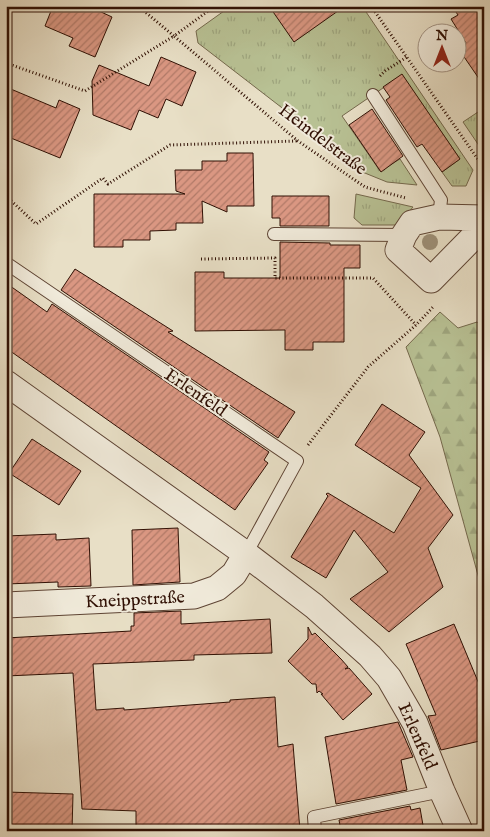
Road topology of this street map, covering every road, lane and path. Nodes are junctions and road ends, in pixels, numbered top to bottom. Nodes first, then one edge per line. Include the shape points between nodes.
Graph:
1 (138, 6) edge
2 (215, 6) edge
3 (371, 6) edge
4 (174, 36) junction
5 (407, 57) junction
6 (6, 63) edge
7 (373, 95) joint
8 (298, 141) junction
9 (484, 168) edge
10 (6, 196) edge
11 (440, 209) junction
12 (484, 218) edge
13 (484, 226) edge
14 (274, 234) dead end
15 (404, 235) junction
16 (201, 259) dead end
17 (6, 263) edge
18 (431, 280) junction
19 (416, 325) junction
20 (6, 383) edge
21 (297, 461) junction
22 (246, 554) junction
23 (6, 605) edge
24 (442, 791) junction
25 (315, 831) edge
26 (460, 831) edge

1 - 4 path, Heindelstraße
2 - 4 path
3 - 5 path
4 - 6 path via 85,91
4 - 8 path, Heindelstraße
5 - 7 path via 376,80
5 - 9 path
7 - 11 lane
8 - 10 path via 170,145 108,184 103,178 36,224
8 - 11 path, Heindelstraße via 365,187
11 - 12 street
11 - 15 street via 412,223
13 - 18 street
14 - 15 lane
15 - 18 street via 398,250
16 - 19 path via 275,258 275,278 373,278
17 - 21 lane, Erlenfeld
18 - 19 path via 441,299
19 - 21 path via 368,367
20 - 22 street, Erlenfeld
21 - 22 lane
22 - 23 street, Kneippstraße via 234,574 218,588 194,596
22 - 24 street, Erlenfeld via 346,633 389,678 414,723
24 - 25 lane via 314,817
24 - 26 street, Erlenfeld

